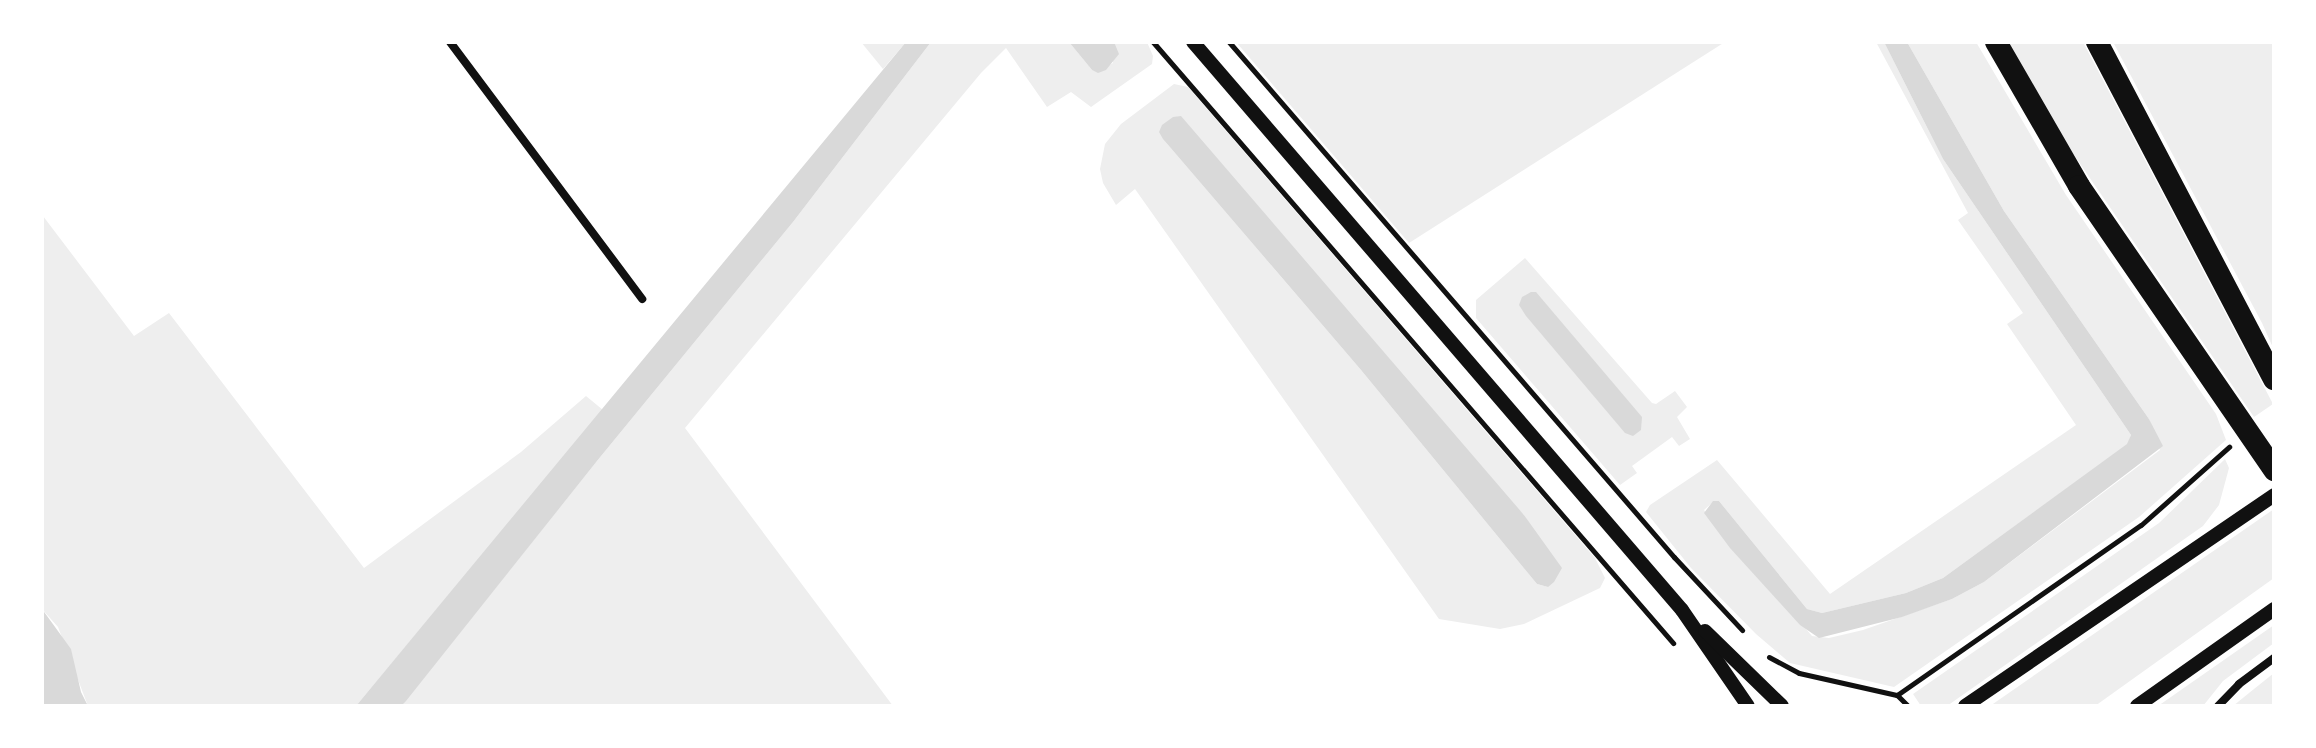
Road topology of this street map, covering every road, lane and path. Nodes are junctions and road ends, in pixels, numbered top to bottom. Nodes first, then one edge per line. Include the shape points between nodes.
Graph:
1 (450, 42) edge
2 (1153, 42) edge
3 (1193, 42) edge
4 (1229, 42) edge
5 (1996, 42) edge
6 (2097, 42) edge
7 (642, 299) dead end
8 (2274, 379) edge
9 (2247, 431) junction
10 (2274, 470) edge
11 (2274, 495) edge
12 (2274, 609) edge
13 (1682, 610) junction
14 (1743, 632) dead end
15 (1677, 647) dead end
16 (1760, 649) dead end
17 (2274, 658) edge
18 (1897, 695) junction
19 (1748, 706) edge
20 (1782, 706) edge
21 (1908, 706) edge
22 (1965, 706) edge
23 (2137, 706) edge
24 (2218, 706) edge

1 - 7 street
2 - 15 path
3 - 13 street
4 - 14 path
5 - 9 highway via 2079,186
6 - 8 highway
9 - 10 highway
9 - 18 path via 2141,525
11 - 22 street
12 - 23 street
13 - 19 street
13 - 20 street
16 - 18 path via 1799,673
17 - 24 street
18 - 21 path

